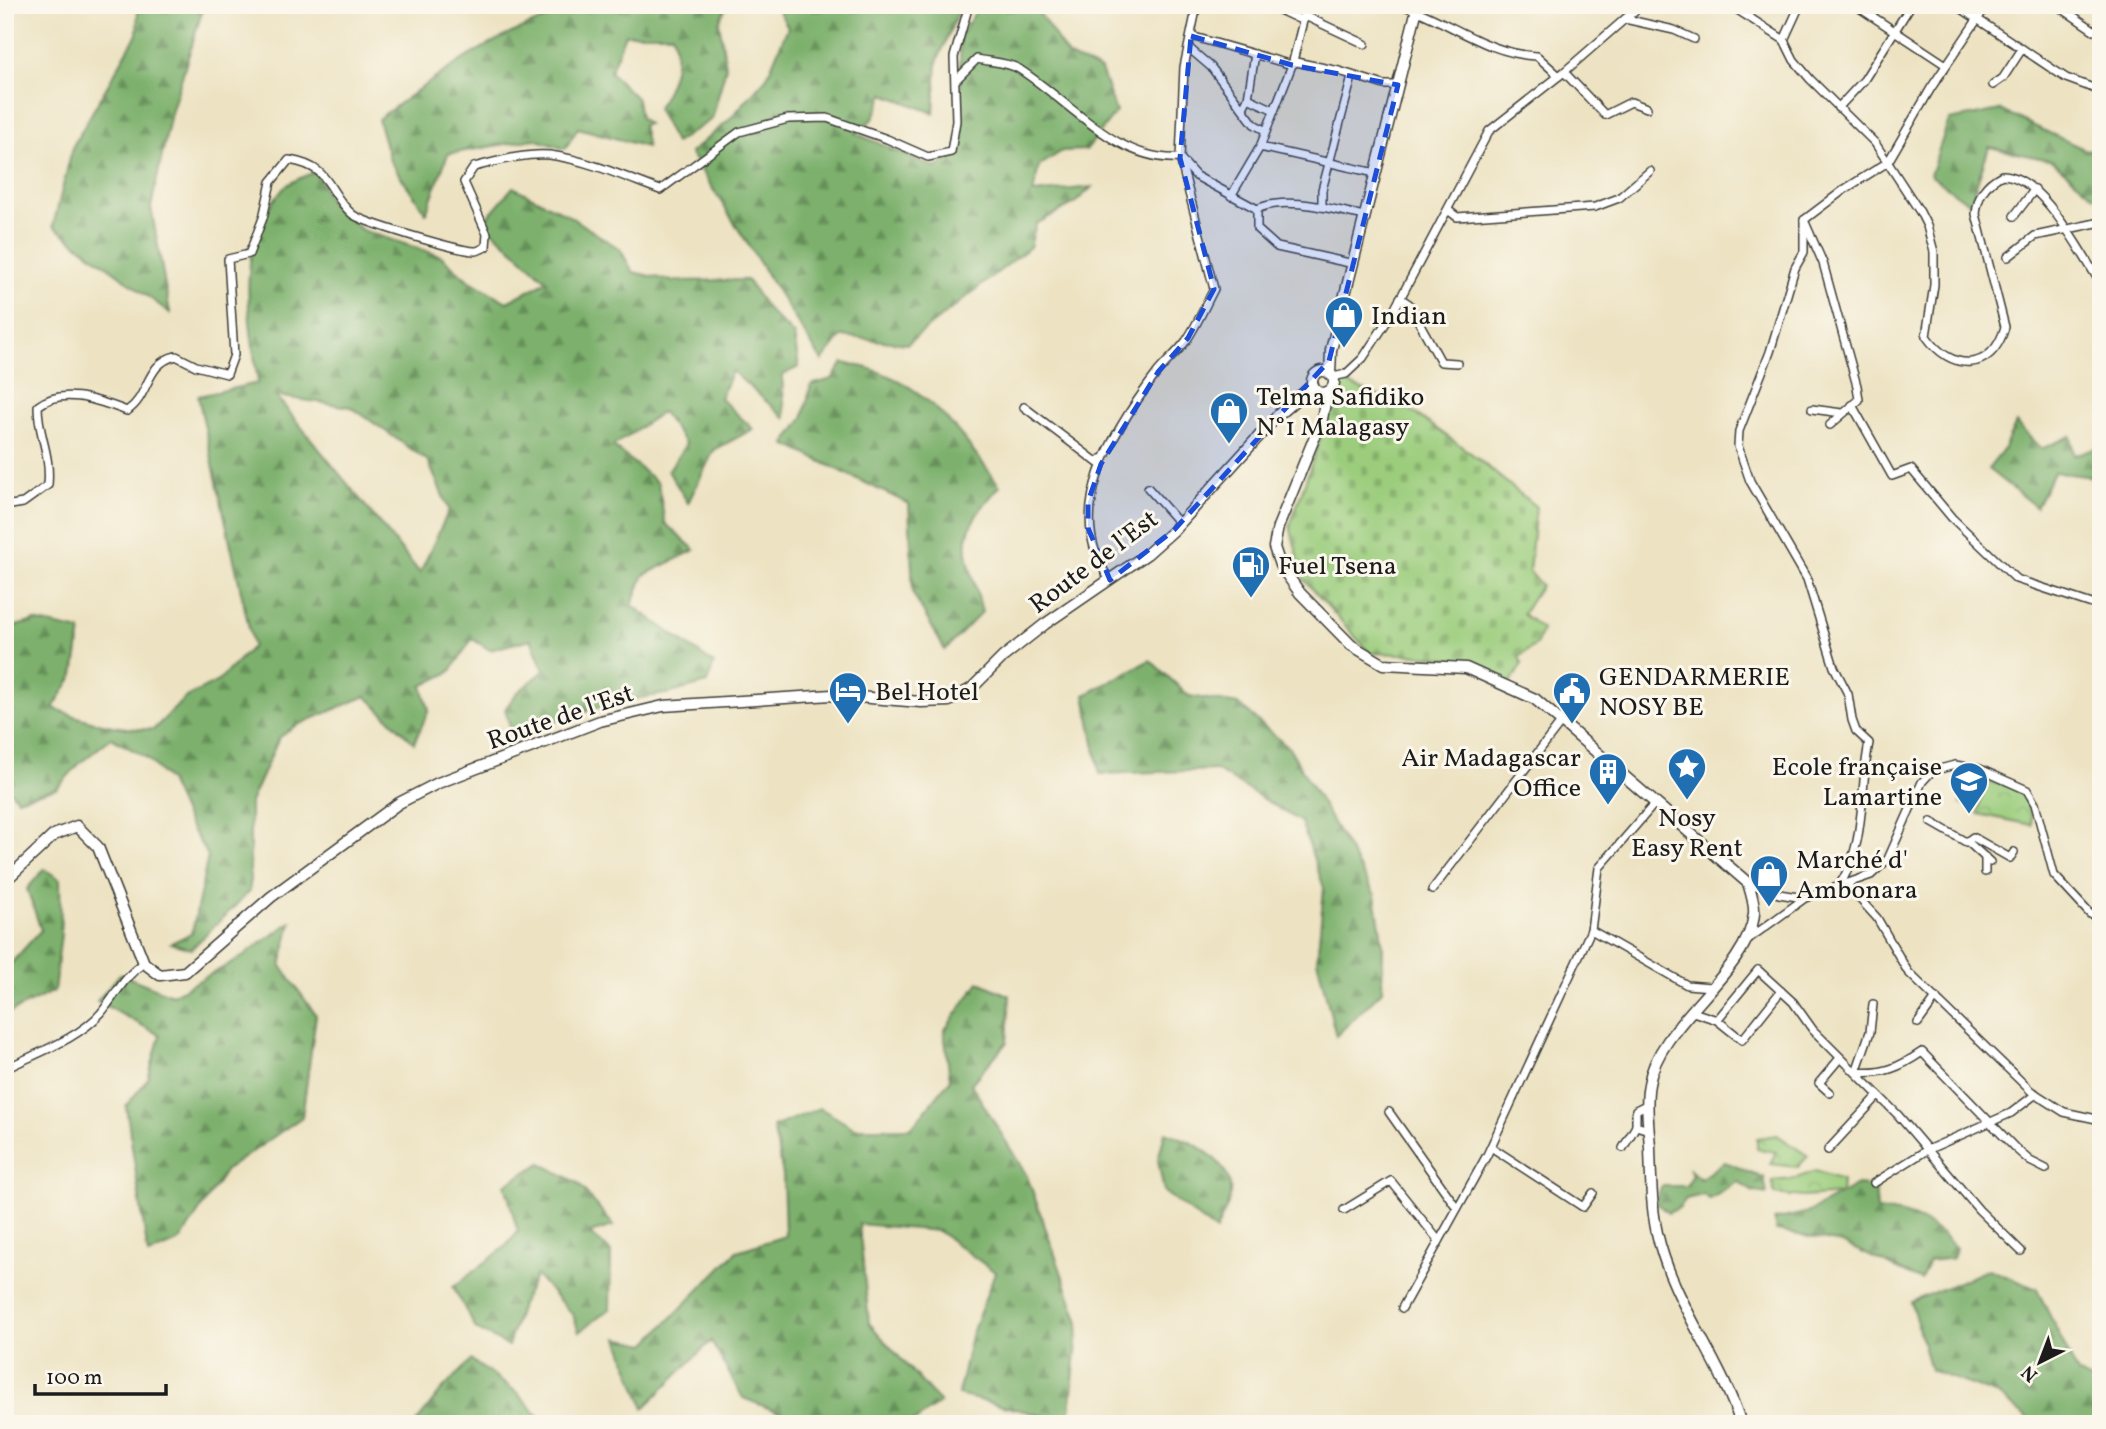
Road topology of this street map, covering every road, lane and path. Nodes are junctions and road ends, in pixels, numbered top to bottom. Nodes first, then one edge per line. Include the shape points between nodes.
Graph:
1 (969, 5) edge
2 (1197, 5) edge
3 (1307, 5) edge
4 (1401, 5) edge
5 (1641, 5) edge
6 (1730, 5) edge
7 (1800, 5) edge
8 (1855, 5) edge
9 (1911, 5) edge
10 (1956, 5) edge
11 (1987, 5) edge
12 (2057, 5) edge
13 (1273, 7) dead end
14 (1417, 8) edge
15 (1302, 18) junction
16 (1625, 19) junction
17 (1978, 19) junction
18 (1894, 31) junction
19 (2101, 35) edge
20 (1191, 36) junction
21 (1694, 39) dead end
22 (1783, 40) junction
23 (1365, 44) dead end
24 (1190, 49) junction
25 (2022, 49) junction
26 (1255, 54) junction
27 (1292, 65) junction
28 (1946, 65) junction
29 (1562, 74) junction
30 (1352, 77) junction
31 (957, 79) junction
32 (1398, 85) junction
33 (1993, 85) dead end
34 (2101, 91) edge
35 (1248, 98) junction
36 (1243, 108) junction
37 (1647, 108) dead end
38 (1838, 108) junction
39 (1274, 110) junction
40 (1266, 131) junction
41 (1260, 147) junction
42 (1180, 158) junction
43 (1888, 162) junction
44 (1329, 164) junction
45 (1650, 171) dead end
46 (1376, 173) junction
47 (2035, 189) junction
48 (1231, 196) junction
49 (1322, 207) junction
50 (1257, 209) junction
51 (1365, 216) junction
52 (2014, 216) dead end
53 (1804, 220) junction
54 (2101, 222) edge
55 (1439, 223) junction
56 (2064, 228) junction
57 (2008, 257) dead end
58 (1355, 264) junction
59 (2101, 284) edge
60 (1400, 298) junction
61 (1329, 361) junction
62 (1457, 363) dead end
63 (1317, 373) junction
64 (1332, 376) junction
65 (1319, 389) junction
66 (1852, 405) junction
67 (1024, 407) dead end
68 (1812, 409) dead end
69 (1843, 413) junction
70 (1830, 425) dead end
71 (1108, 449) junction
72 (1147, 488) dead end
73 (5, 506) edge
74 (1180, 524) junction
75 (1110, 579) junction
76 (2101, 607) edge
77 (1562, 720) junction
78 (1656, 802) junction
79 (1931, 822) dead end
80 (1967, 841) junction
81 (2014, 852) dead end
82 (1985, 872) dead end
83 (5, 881) edge
84 (1748, 883) junction
85 (1847, 885) junction
86 (1838, 887) junction
87 (1432, 890) dead end
88 (1805, 898) junction
89 (2101, 918) edge
90 (1591, 930) junction
91 (1746, 940) junction
92 (144, 963) junction
93 (1711, 987) junction
94 (1781, 991) junction
95 (1936, 998) junction
96 (1873, 1004) dead end
97 (1693, 1012) junction
98 (1717, 1020) junction
99 (1918, 1023) dead end
100 (1840, 1058) junction
101 (5, 1069) edge
102 (1856, 1072) junction
103 (1830, 1093) dead end
104 (2036, 1094) junction
105 (1878, 1096) junction
106 (1649, 1103) junction
107 (1389, 1112) dead end
108 (2101, 1120) edge
109 (1993, 1122) junction
110 (1636, 1126) junction
111 (1649, 1130) junction
112 (1491, 1147) junction
113 (1623, 1149) dead end
114 (1828, 1150) dead end
115 (1927, 1150) junction
116 (2046, 1168) dead end
117 (1874, 1183) dead end
118 (1594, 1193) dead end
119 (1457, 1209) junction
120 (1344, 1210) dead end
121 (1439, 1241) junction
122 (2021, 1251) dead end
123 (1402, 1308) dead end
124 (1741, 1424) edge

1 - 31 street via 954,57
2 - 20 street
3 - 15 street
4 - 14 street
5 - 16 street
6 - 22 street
7 - 22 street
8 - 18 street
9 - 18 street
10 - 17 street
11 - 17 street
12 - 19 street
13 - 15 street
14 - 29 street via 1472,40 1537,56
14 - 32 main road
15 - 23 street
15 - 27 street
16 - 21 street
16 - 29 street
17 - 25 street
17 - 28 street
18 - 28 street
18 - 38 street via 1864,80
20 - 24 street
20 - 26 street
22 - 38 street via 1794,60
24 - 36 street via 1211,67
24 - 42 street via 1183,77
25 - 33 street
25 - 34 street via 2066,78
26 - 27 street
26 - 35 street
27 - 30 street via 1296,62
27 - 39 street
28 - 43 street
29 - 37 street via 1605,115 1631,103
29 - 55 street via 1489,131
30 - 32 street
30 - 44 street
31 - 42 street via 977,59 1017,67 1130,151 1158,160
31 - 73 street via 951,152 928,157 827,118 788,119 739,132 660,190 550,155 474,167 464,182 487,234 486,247 477,251 443,245 353,215 327,177 303,162 289,160 271,182 249,254 228,260 234,355 227,374 176,356 164,359 152,371 138,403 127,411 92,398 48,398 38,406 38,425 50,463 48,485 23,503
32 - 46 main road
35 - 36 street
35 - 39 street
36 - 40 street via 1254,124
38 - 43 street
39 - 40 street
40 - 41 street
41 - 44 street
41 - 48 street
42 - 48 street via 1196,176
42 - 71 street via 1214,289 1188,338 1158,372
43 - 47 street via 1927,226 1934,252 1926,336 1943,357 1965,363 1983,360 1991,353 2000,345 2006,327 1977,223 1977,200 1984,188 2002,175 2018,177
43 - 53 street
44 - 46 street
44 - 49 street
45 - 55 street via 1619,198 1595,207 1457,217 1448,210
46 - 51 main road
47 - 52 street
47 - 56 street
48 - 50 street
49 - 50 street via 1266,205
49 - 51 street
50 - 58 street via 1257,229 1277,247
51 - 58 main road
53 - 66 street via 1823,263 1844,333 1859,400
53 - 86 street via 1804,253 1737,438 1750,481 1807,579 1834,667 1848,694 1856,731 1869,743 1850,871
54 - 56 street
55 - 60 street
56 - 57 street via 2035,236
56 - 59 street
58 - 61 main road
60 - 62 street via 1409,304 1441,362
60 - 64 street via 1363,358 1346,374
61 - 63 main road
61 - 64 main road
63 - 64 main road
63 - 65 main road via 1313,377
64 - 65 main road via 1333,386
65 - 74 main road, Route de l'Est via 1279,414
65 - 77 main road via 1324,409 1274,547 1288,577 1351,645 1383,664 1466,668 1535,699
66 - 69 street
66 - 76 street via 1892,476 1911,469 1952,519 2016,579
67 - 71 street via 1098,463
68 - 69 street
69 - 70 street
71 - 75 street via 1088,502 1088,527
72 - 74 street
74 - 75 main road, Route de l'Est
75 - 92 main road, Route de l'Est via 1037,630 971,689 949,701 832,695 663,706 600,721 438,783 356,832 271,897 185,972 160,975
77 - 78 main road
77 - 87 street
78 - 84 main road
78 - 90 street via 1599,868
79 - 80 street
80 - 81 street via 1976,838 2010,858
80 - 82 street via 1987,859
83 - 92 main road via 54,835 77,826 98,846
84 - 88 street
84 - 91 main road via 1754,911
85 - 86 street
85 - 89 street via 1871,875 1888,859 1922,782 1932,771 1955,765 1980,769 2027,790 2054,875 2090,914
85 - 95 street via 1877,918 1908,972
86 - 88 street
88 - 91 street
90 - 93 street via 1686,985
90 - 112 street
91 - 93 main road
92 - 101 street via 130,972 100,1014 70,1037
93 - 97 main road
94 - 98 street via 1742,1040
94 - 98 street via 1758,970
94 - 100 street
95 - 99 street
95 - 104 street
96 - 102 street via 1870,1032
97 - 98 street
97 - 106 main road via 1657,1059 1649,1082
100 - 102 street
100 - 103 street via 1819,1083
102 - 105 street
102 - 109 street via 1878,1075 1922,1052
104 - 108 street via 2064,1112
104 - 109 street
105 - 114 street
105 - 115 street
106 - 110 street via 1636,1110
106 - 111 main road
107 - 119 street
109 - 115 street
109 - 116 street via 2030,1161
110 - 111 street
110 - 113 street
111 - 124 main road via 1651,1195 1661,1245
112 - 118 street via 1583,1207
112 - 119 street
115 - 117 street
115 - 122 street
119 - 121 street
120 - 121 street via 1391,1181
121 - 123 street

